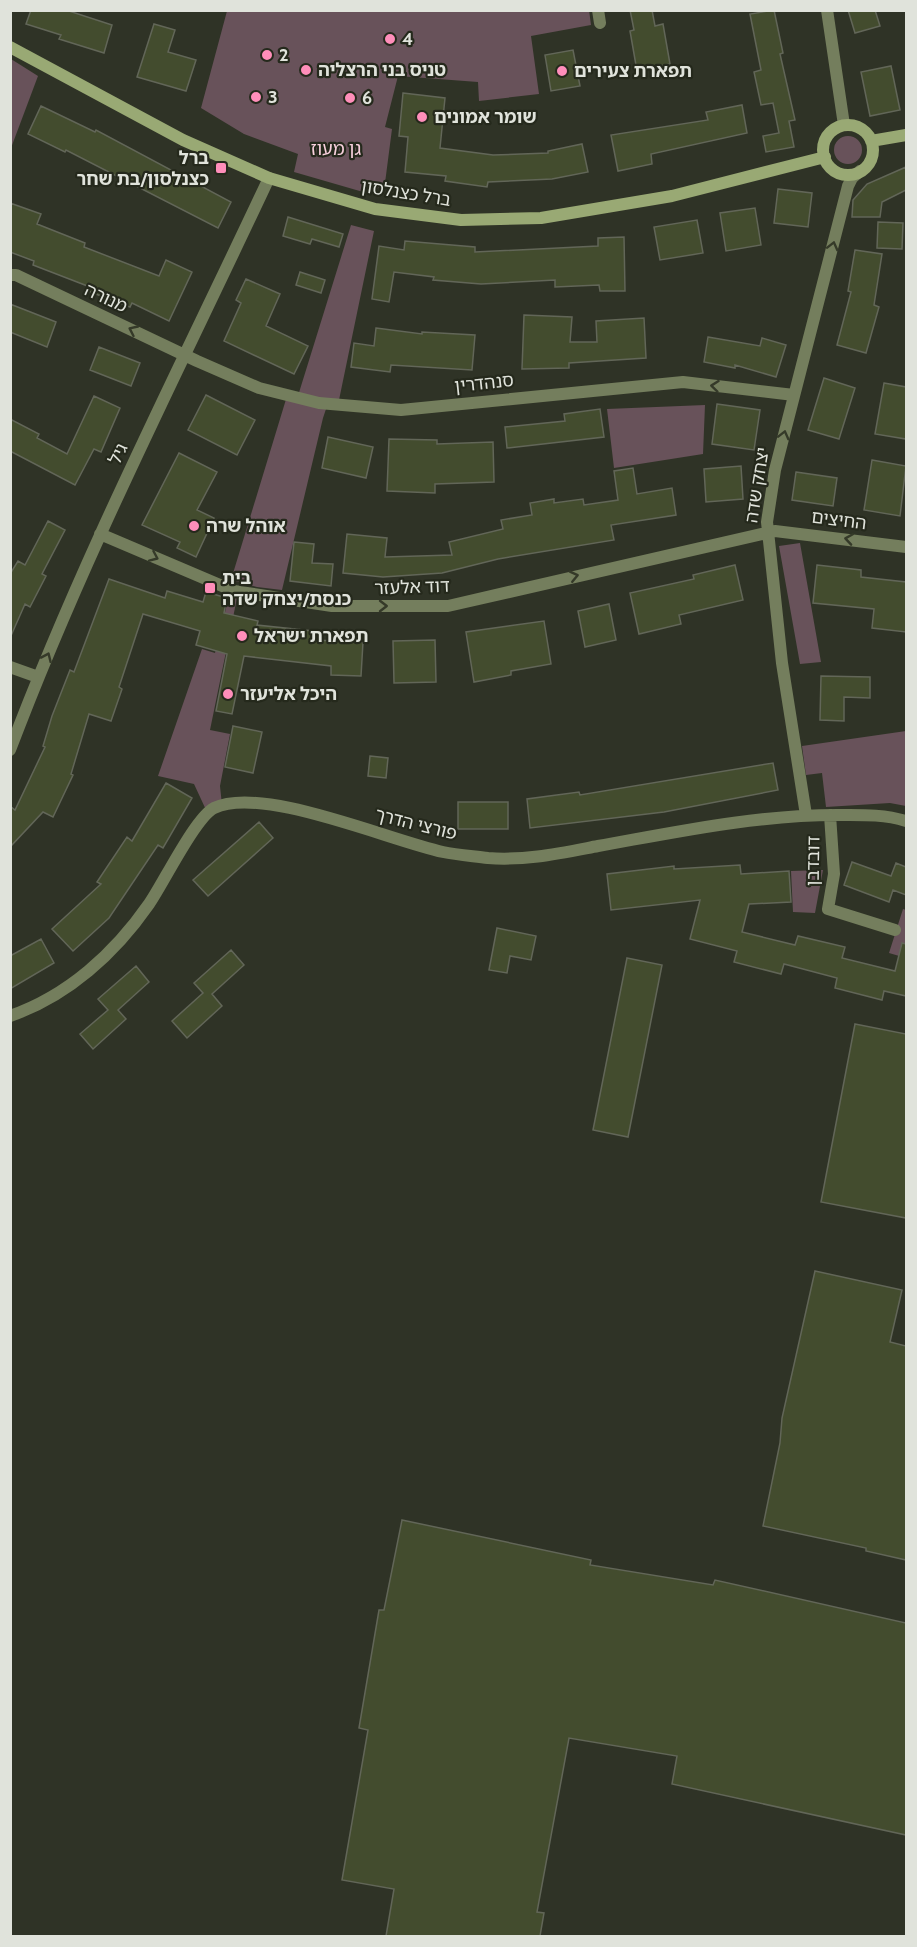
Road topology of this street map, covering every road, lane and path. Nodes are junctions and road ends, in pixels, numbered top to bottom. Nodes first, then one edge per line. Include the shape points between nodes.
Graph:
1 (828, 10) edge
2 (10, 47) edge
3 (844, 125) junction
4 (906, 135) edge
5 (871, 141) junction
6 (825, 157) junction
7 (860, 171) junction
8 (269, 178) junction
9 (10, 275) edge
10 (186, 355) junction
11 (794, 395) junction
12 (767, 533) junction
13 (100, 534) junction
14 (906, 547) edge
15 (10, 667) edge
16 (38, 677) junction
17 (10, 750) edge
18 (806, 815) junction
19 (830, 815) junction
20 (906, 821) edge
21 (895, 930) dead end
22 (10, 1016) edge

1 - 3 street
2 - 8 street, ברל כצנלסון via 183,140
3 - 5 street via 863,130
3 - 6 street via 827,136
4 - 5 street
5 - 7 street via 871,160
6 - 7 street via 836,172
6 - 8 street, ברל כצנלסון via 672,196 541,218 461,220 375,209
11 -> 7 street, יצחק שדה via 848,186
8 - 10 street, גיל
10 -> 9 street, מנורה
11 -> 10 street, סנהדרין via 683,382 401,410 319,403 259,388
10 - 13 street, גיל
12 -> 11 street, יצחק שדה via 775,470
13 -> 12 street, דוד אלעזר via 234,591 332,606 448,606
14 -> 12 street, החיצים via 784,531
12 - 18 street, יצחק שדה
16 -> 13 street, גיל
15 - 16 street
16 - 17 street, גיל
18 - 19 street, פורצי הדרך
18 - 22 street, פורצי הדרך via 739,821 528,858 489,858 443,852 282,806 240,801 212,809 191,834 148,905 114,948 75,982
19 - 20 street, פורצי הדרך via 886,815
19 - 21 street, דובדבן via 834,874 828,909

